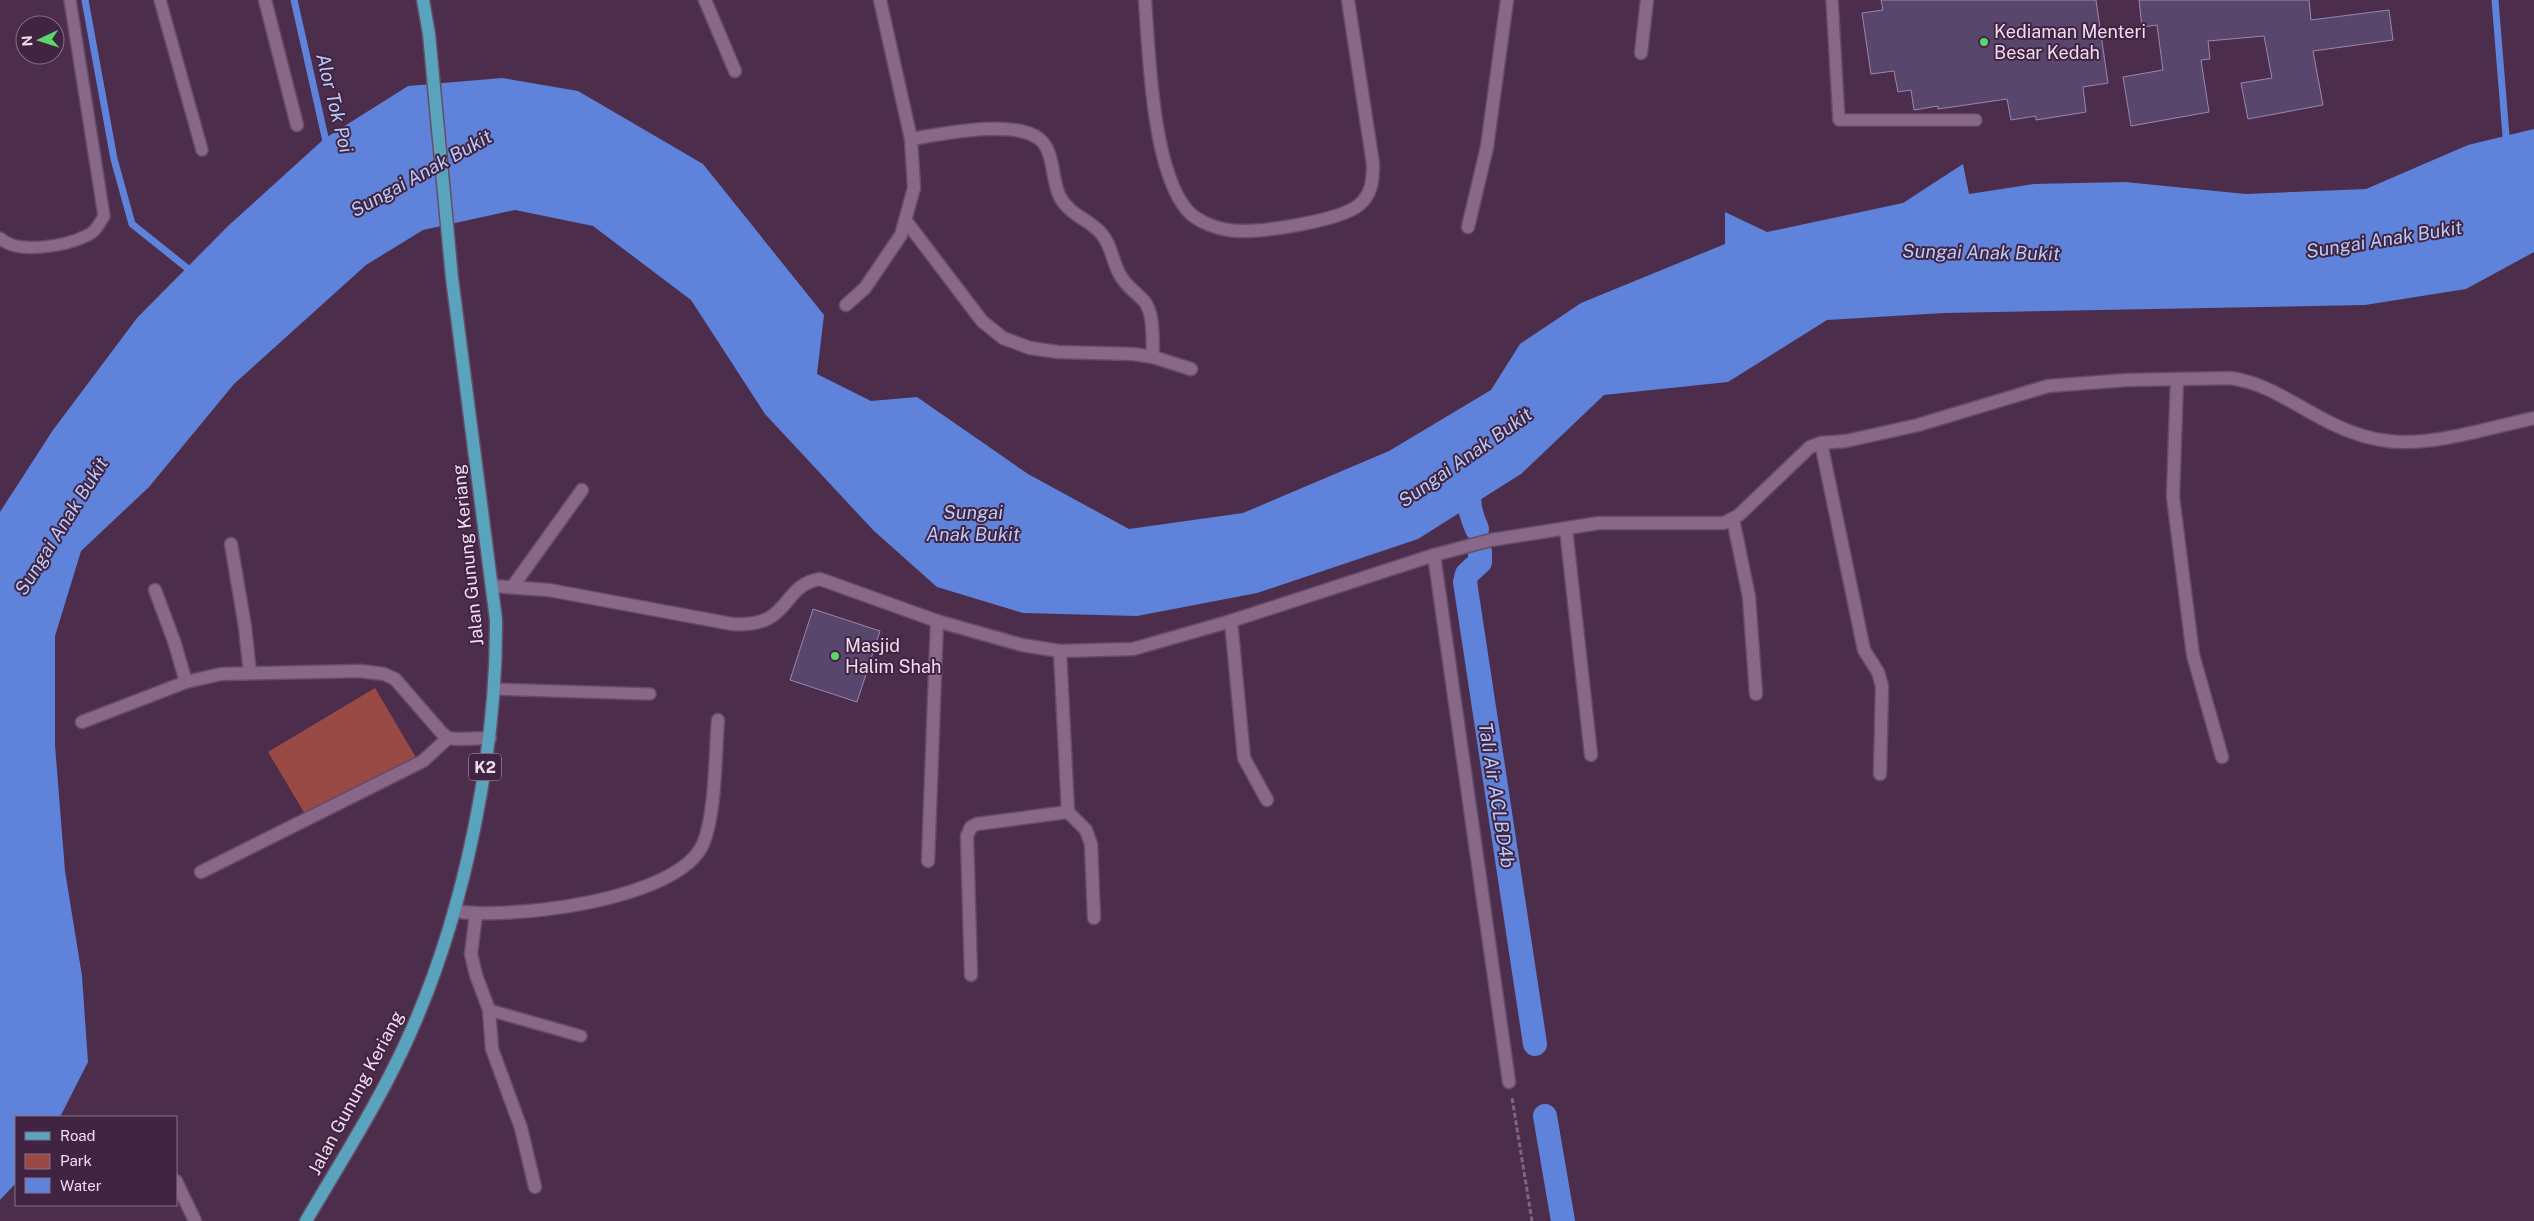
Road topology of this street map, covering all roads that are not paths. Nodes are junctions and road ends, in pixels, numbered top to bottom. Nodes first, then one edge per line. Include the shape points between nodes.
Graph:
1 (70, 0) edge
2 (160, 0) edge
3 (265, 0) edge
4 (423, 0) edge
5 (705, 0) edge
6 (880, 0) edge
7 (1144, 0) edge
8 (1348, 0) edge
9 (1507, 0) edge
10 (1647, 0) edge
11 (1832, 0) edge
12 (1641, 53) dead end
13 (735, 71) dead end
14 (1976, 120) dead end
15 (297, 125) dead end
16 (910, 139) junction
17 (202, 150) dead end
18 (906, 221) junction
19 (1468, 226) dead end
20 (0, 238) edge
21 (846, 305) dead end
22 (1153, 357) junction
23 (1191, 369) dead end
24 (2177, 379) junction
25 (2534, 418) edge
26 (1821, 442) junction
27 (582, 490) dead end
28 (1733, 519) junction
29 (1566, 529) junction
30 (231, 544) dead end
31 (1434, 554) junction
32 (492, 586) junction
33 (513, 586) junction
34 (155, 590) dead end
35 (937, 621) junction
36 (1231, 621) junction
37 (1060, 651) junction
38 (250, 673) junction
39 (186, 682) junction
40 (495, 689) junction
41 (650, 694) dead end
42 (1756, 694) dead end
43 (718, 720) dead end
44 (82, 722) dead end
45 (448, 738) junction
46 (490, 738) junction
47 (1591, 755) dead end
48 (2222, 757) dead end
49 (1880, 774) dead end
50 (1266, 800) dead end
51 (1068, 812) junction
52 (928, 861) dead end
53 (201, 872) dead end
54 (454, 911) junction
55 (476, 914) junction
56 (1094, 918) dead end
57 (971, 975) dead end
58 (489, 1010) junction
59 (581, 1036) dead end
60 (1509, 1082) road end
61 (178, 1185) edge
62 (535, 1187) dead end
63 (195, 1221) edge
64 (306, 1221) edge

1 - 20 lane via 104,216 87,236 48,246 20,248 7,245
2 - 17 lane
3 - 15 street
4 - 32 main road, Jalan Gunung Keriang / K2 via 452,278
5 - 13 street
6 - 16 street
7 - 8 street via 1157,122 1166,165 1176,191 1186,210 1198,220 1238,231 1301,224 1348,212 1368,195 1373,182 1373,164
9 - 19 street via 1487,147
10 - 12 street
11 - 14 lane via 1839,120
16 - 18 street via 914,188
16 - 22 street via 1006,129 1039,138 1048,148 1054,184 1061,199 1071,211 1100,232 1124,282 1144,301 1151,321
18 - 21 street via 901,235 865,288
18 - 22 street via 982,321 1003,338 1030,348 1058,352
22 - 23 street
24 - 25 street via 2245,380 2337,426 2388,441 2430,440
24 - 26 street via 2048,386 1918,425 1846,441
24 - 48 street via 2173,497 2193,655
26 - 28 street via 1810,447
26 - 49 street via 1864,650 1881,678
27 - 33 street
28 - 29 street via 1714,524 1598,523
28 - 42 street via 1749,597
29 - 31 street via 1492,540
29 - 47 street
30 - 38 street
31 - 36 street
31 - 60 street
32 - 33 street
32 - 40 main road, Jalan Gunung Keriang / K2 via 496,620
33 - 35 street via 751,625 773,618 801,587 820,579
34 - 39 street
35 - 37 street via 1022,645
35 - 52 street
36 - 37 street via 1133,649
36 - 50 street via 1244,758
37 - 51 street
38 - 39 street via 221,674
38 - 45 street via 360,671 384,674 403,687
39 - 44 street
40 - 41 lane
40 - 46 main road, Jalan Gunung Keriang / K2
43 - 55 street via 710,812 702,845 688,862 665,879 623,893 561,908
45 - 46 street
45 - 53 street via 423,761
46 - 54 main road, Jalan Gunung Keriang / K2
51 - 56 street via 1086,830 1091,844
51 - 57 street via 971,827 968,836
54 - 55 street
54 - 64 main road, Jalan Gunung Keriang / K2 via 412,1029 379,1096
55 - 58 street via 471,954
58 - 59 lane
58 - 62 street via 492,1050 520,1128
61 - 63 street

